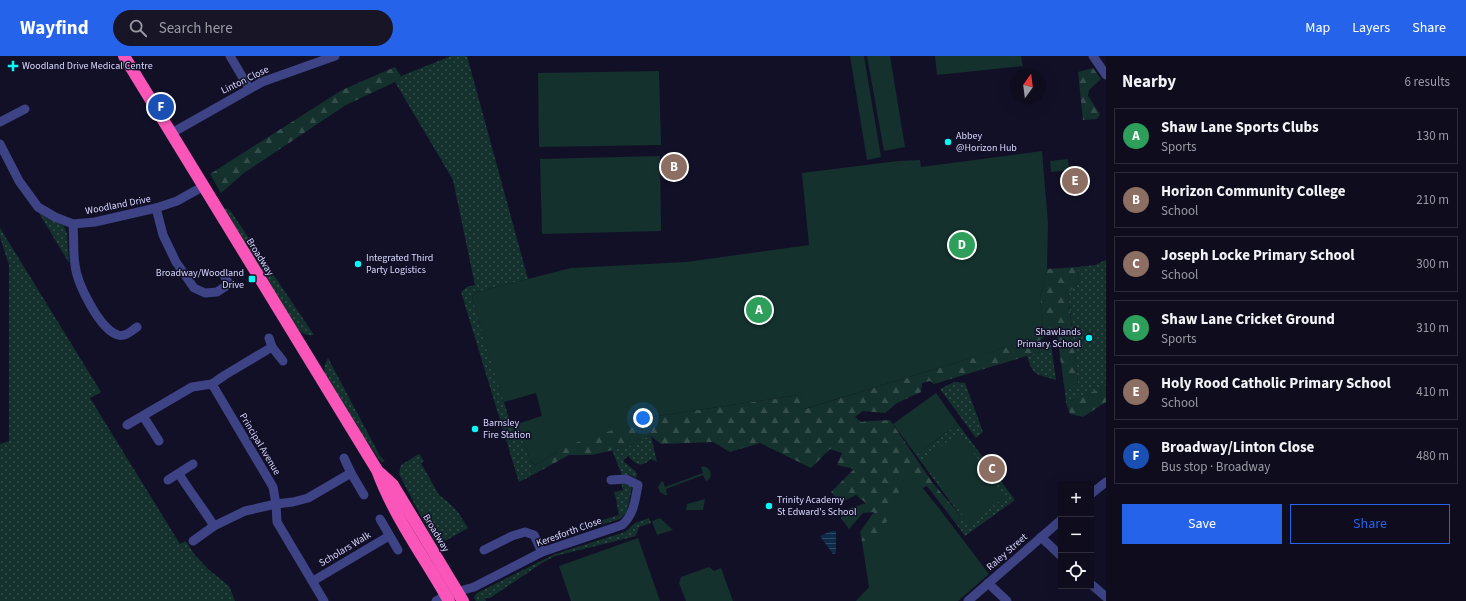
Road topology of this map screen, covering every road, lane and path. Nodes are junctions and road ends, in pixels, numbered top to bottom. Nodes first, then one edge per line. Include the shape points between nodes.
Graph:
1 (124, 56) edge
2 (230, 56) edge
3 (335, 56) edge
4 (1092, 56) edge
5 (1106, 75) edge
6 (249, 88) junction
7 (26, 109) dead end
8 (0, 122) edge
9 (170, 134) junction
10 (0, 144) edge
11 (202, 187) junction
12 (156, 208) junction
13 (73, 224) junction
14 (225, 277) dead end
15 (137, 327) dead end
16 (283, 361) dead end
17 (212, 384) junction
18 (143, 416) junction
19 (127, 425) dead end
20 (158, 441) dead end
21 (344, 458) dead end
22 (193, 464) dead end
23 (377, 470) junction
24 (350, 473) junction
25 (179, 474) junction
26 (168, 480) dead end
27 (611, 480) dead end
28 (1106, 482) edge
29 (1094, 492) edge
30 (364, 495) dead end
31 (276, 504) junction
32 (380, 519) dead end
33 (1058, 522) edge
34 (214, 526) junction
35 (389, 536) junction
36 (1041, 536) junction
37 (193, 540) dead end
38 (398, 550) dead end
39 (484, 550) dead end
40 (542, 552) junction
41 (1058, 553) edge
42 (313, 581) junction
43 (988, 583) junction
44 (1094, 587) edge
45 (460, 596) edge
46 (1106, 597) edge
47 (444, 599) edge
48 (324, 601) edge
49 (968, 601) edge
50 (1007, 601) edge

1 - 9 highway, Broadway
2 - 6 street
3 - 6 street, Linton Close
4 - 5 street
6 - 9 street, Linton Close
7 - 8 street
9 - 11 highway, Broadway
10 - 13 street, Woodland Drive via 19,181 38,207 54,217
11 - 12 street, Woodland Drive via 177,201
11 - 23 highway, Broadway
12 - 13 street, Woodland Drive via 95,222
12 - 14 street via 163,235 194,288 205,293 218,292 229,284
13 - 15 street via 75,266 85,296 103,324 118,335 127,334
16 - 17 street via 271,343
17 - 18 street via 192,387
17 - 31 street, Principal Avenue via 272,487
18 - 19 street
18 - 20 street
21 - 24 street
22 - 25 street
23 - 45 highway, Broadway via 393,485
23 - 47 highway, Broadway via 384,490
24 - 30 street
24 - 31 street via 308,498
25 - 26 street
25 - 34 street
27 - 40 street, Keresforth Close via 626,479 638,485 631,516 627,521 622,525
28 - 29 street
31 - 34 street via 245,511
31 - 42 street, Principal Avenue via 277,522
32 - 35 street
33 - 36 street, Raley Street
34 - 37 street
35 - 38 street
35 - 42 street, Scholars Walk
36 - 41 street
36 - 43 street, Raley Street
39 - 40 street via 525,532 534,535
40 - 45 street, Keresforth Close
42 - 48 street, Principal Avenue
43 - 49 street, Raley Street
43 - 50 street
44 - 46 street
45 - 47 street, Broadway

